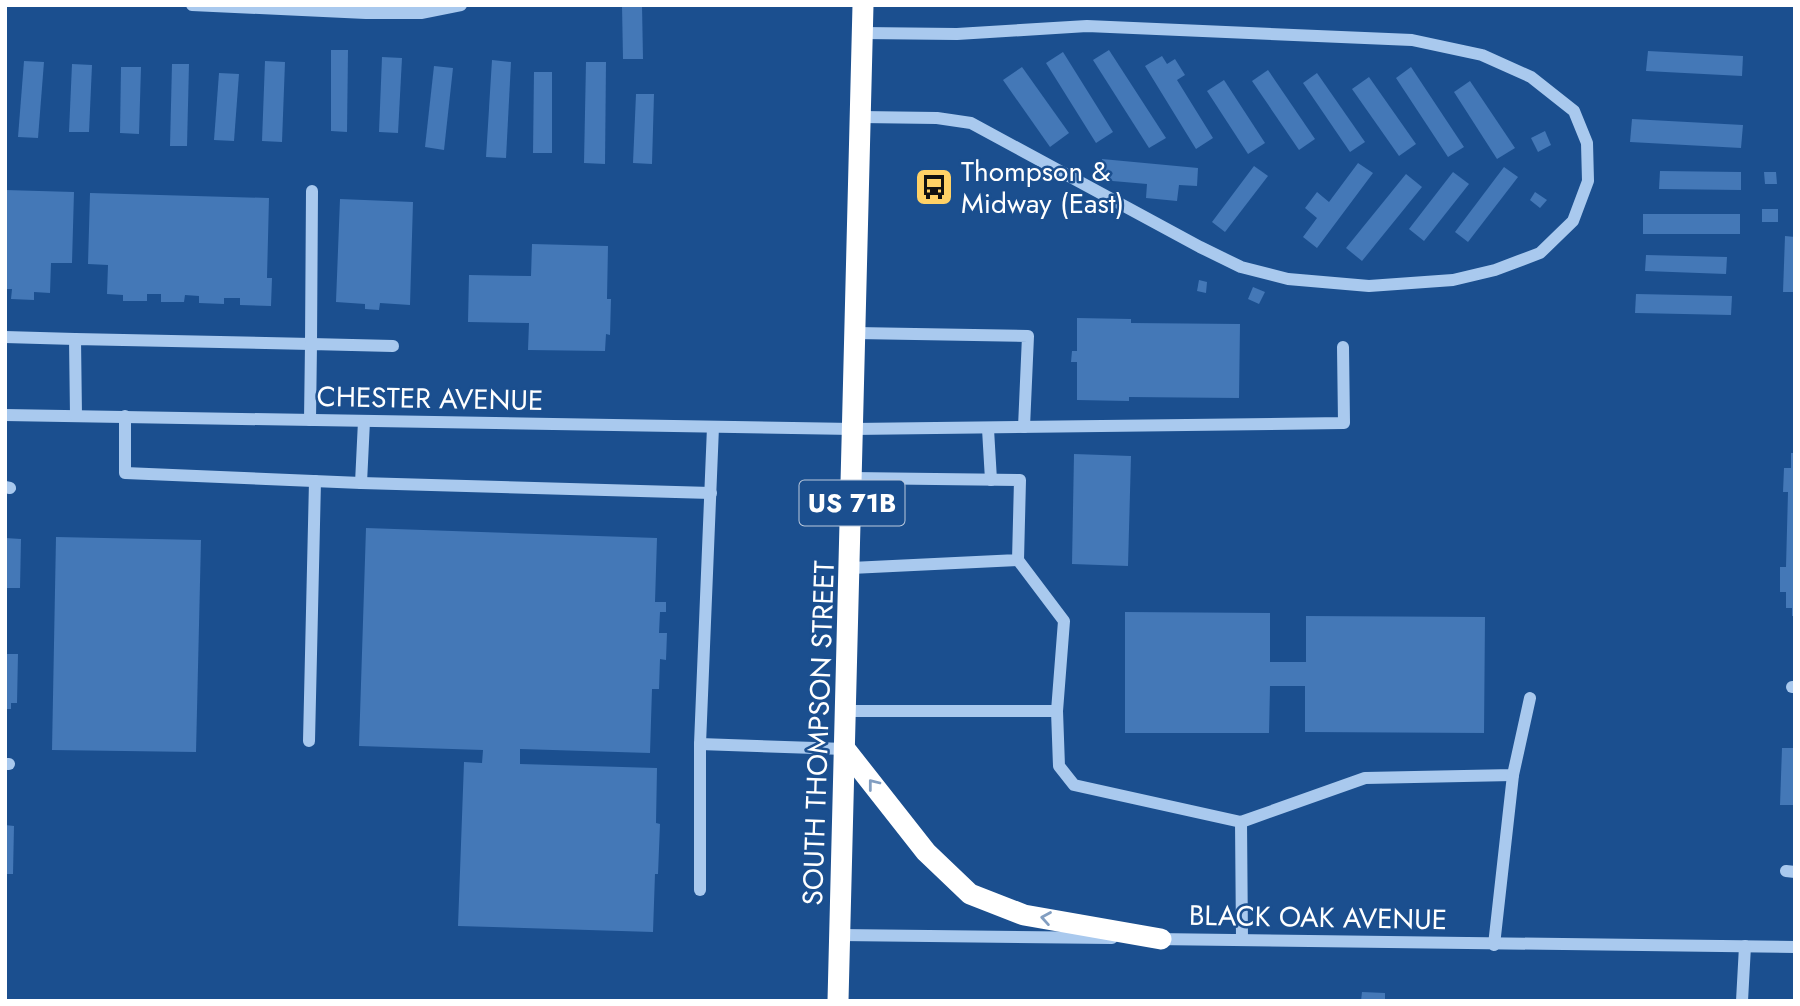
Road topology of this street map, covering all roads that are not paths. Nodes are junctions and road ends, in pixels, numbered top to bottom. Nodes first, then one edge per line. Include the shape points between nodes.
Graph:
1 (192, 5) edge
2 (461, 5) edge
3 (863, 5) edge
4 (862, 33) junction
5 (861, 117) junction
6 (312, 191) dead end
7 (856, 333) junction
8 (5, 337) edge
9 (75, 339) junction
10 (311, 344) junction
11 (393, 346) dead end
12 (1343, 347) dead end
13 (5, 415) edge
14 (76, 416) junction
15 (125, 416) junction
16 (310, 420) junction
17 (364, 421) junction
18 (713, 427) junction
19 (1024, 427) junction
20 (853, 429) junction
21 (988, 429) junction
22 (852, 478) junction
23 (991, 480) junction
24 (315, 481) junction
25 (361, 483) junction
26 (710, 493) junction
27 (1017, 560) junction
28 (850, 568) junction
29 (1530, 698) dead end
30 (846, 711) junction
31 (1057, 711) junction
32 (309, 741) dead end
33 (700, 744) junction
34 (845, 749) junction
35 (1513, 775) junction
36 (1241, 822) junction
37 (700, 890) dead end
38 (840, 935) junction
39 (1161, 939) junction
40 (1242, 940) junction
41 (1494, 945) junction
42 (1745, 946) junction
43 (1795, 947) edge
44 (838, 1001) edge
45 (1742, 1001) edge

1 - 2 street via 421,13
3 - 4 highway, SOUTH THOMPSON STREET / US 71B
4 - 5 highway, SOUTH THOMPSON STREET / US 71B
4 - 5 street via 957,34 1087,26 1412,40 1482,55 1531,77 1574,111 1587,143 1588,181 1573,221 1540,253 1495,270 1453,280 1381,285 1288,279 1241,267 1200,247 971,122
5 - 7 highway, SOUTH THOMPSON STREET / US 71B
6 - 10 street
7 - 19 street via 1028,336
7 - 20 highway, SOUTH THOMPSON STREET / US 71B
8 - 9 street
9 - 10 street
9 - 14 street
10 - 11 street
10 - 16 street
12 - 19 street, CHESTER AVENUE via 1344,423
13 - 14 street, CHESTER AVENUE
14 - 15 street, CHESTER AVENUE
15 - 16 street, CHESTER AVENUE
15 - 24 street via 125,472
16 - 17 street, CHESTER AVENUE
17 - 18 street, CHESTER AVENUE
17 - 25 street
18 - 20 street, CHESTER AVENUE
18 - 26 street
19 - 21 street, CHESTER AVENUE
20 - 21 street, CHESTER AVENUE
20 - 22 highway, SOUTH THOMPSON STREET / US 71B
21 - 23 street
22 - 23 street
22 - 28 highway, SOUTH THOMPSON STREET / US 71B
23 - 27 street via 1020,480
24 - 25 street
24 - 32 street
25 - 26 street
26 - 33 street
27 - 28 street
27 - 31 street via 1063,621
28 - 30 highway, SOUTH THOMPSON STREET / US 71B
29 - 35 street
30 - 31 street
30 - 34 highway, SOUTH THOMPSON STREET / US 71B
31 - 36 street via 1059,766 1074,785
33 - 34 street
33 - 37 street
34 - 38 highway, SOUTH THOMPSON STREET / US 71B
39 -> 34 highway via 1024,915 970,894 926,852
35 - 36 street via 1365,778
35 - 41 street
36 - 40 street
38 - 39 street, BLACK OAK AVENUE
38 - 44 highway, SOUTH THOMPSON STREET / US 71B
39 - 40 street, BLACK OAK AVENUE
40 - 41 street, BLACK OAK AVENUE
41 - 42 street, BLACK OAK AVENUE
42 - 43 street, BLACK OAK AVENUE
42 - 45 street

